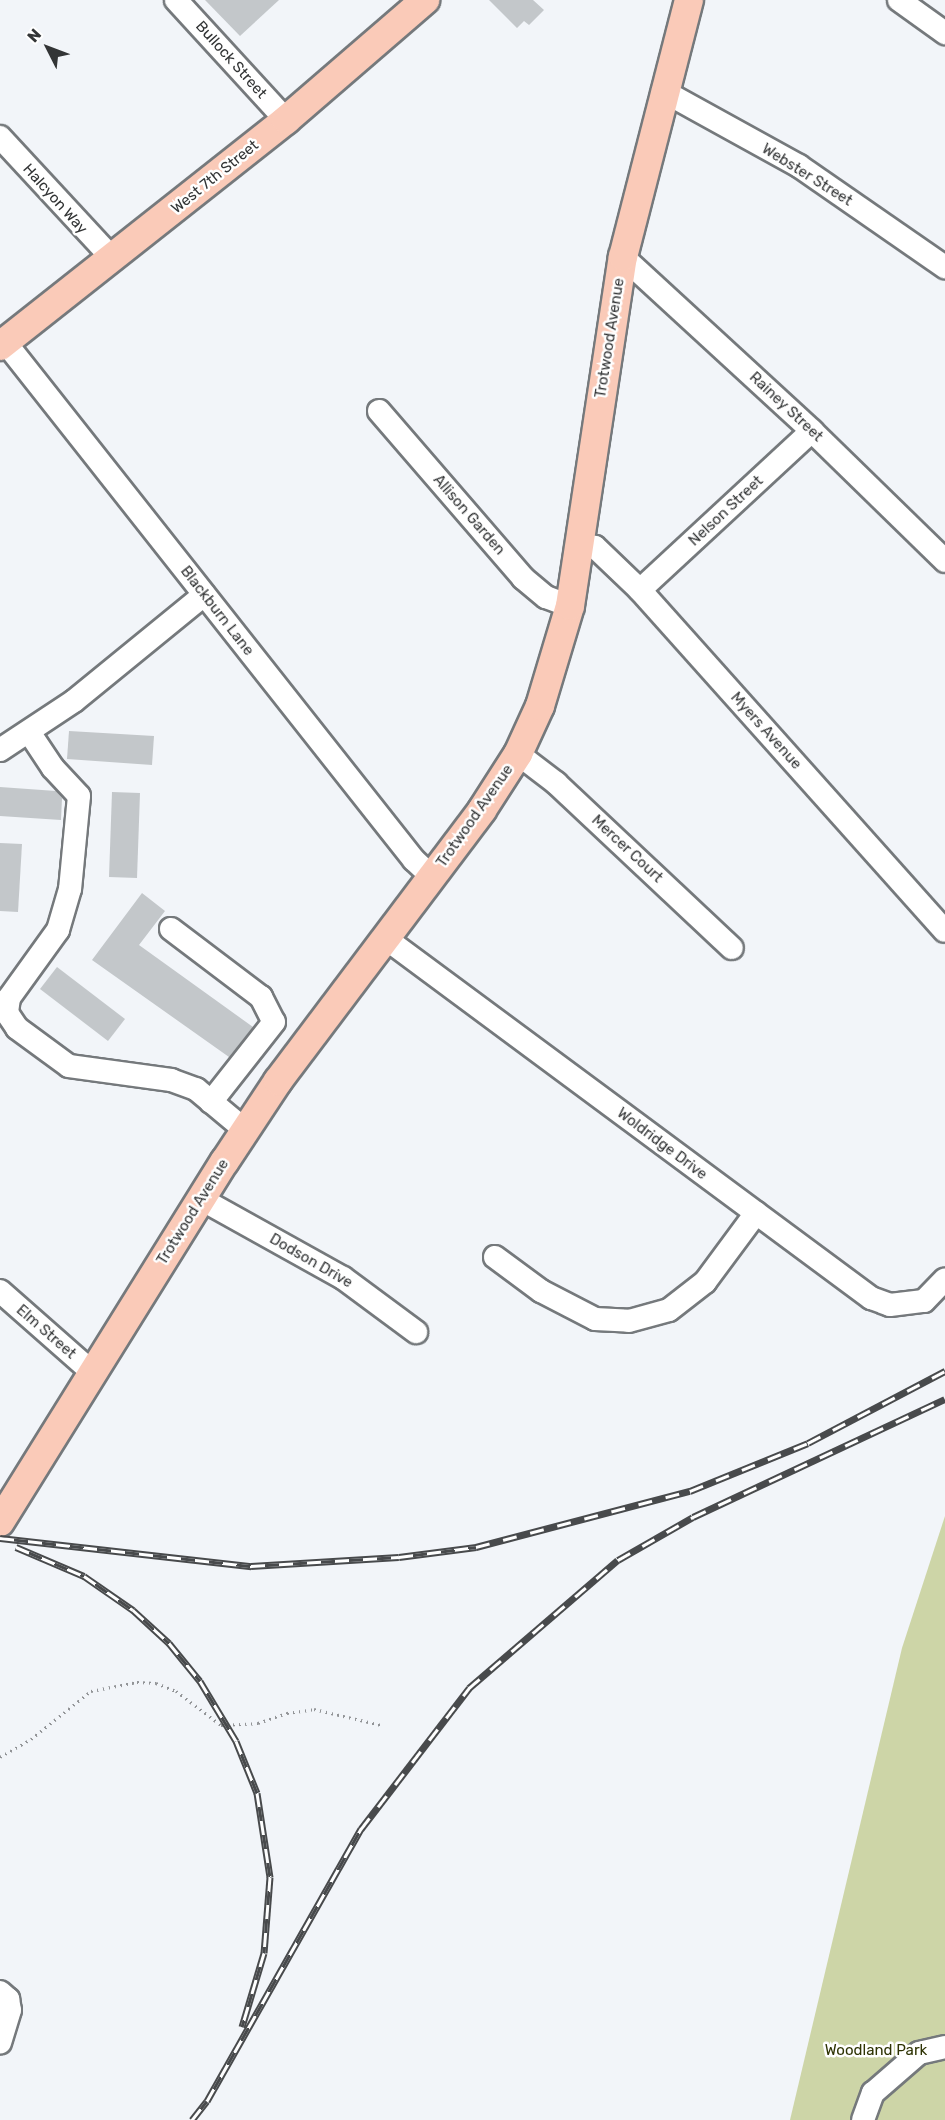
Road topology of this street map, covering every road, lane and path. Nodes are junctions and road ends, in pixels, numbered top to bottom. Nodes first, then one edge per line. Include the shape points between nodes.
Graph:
1 (176, 0) edge
2 (425, 0) edge
3 (689, 0) edge
4 (899, 0) edge
5 (945, 33) edge
6 (663, 91) junction
7 (285, 120) junction
8 (0, 137) edge
9 (623, 257) junction
10 (113, 259) junction
11 (945, 267) edge
12 (2, 344) edge
13 (379, 411) dead end
14 (812, 431) junction
15 (578, 544) junction
16 (945, 561) edge
17 (640, 590) junction
18 (204, 595) junction
19 (570, 606) junction
20 (29, 732) junction
21 (0, 750) edge
22 (518, 754) junction
23 (432, 877) junction
24 (171, 929) dead end
25 (945, 931) edge
26 (385, 938) junction
27 (732, 948) dead end
28 (5, 997) edge
29 (211, 1102) junction
30 (245, 1130) junction
31 (201, 1199) junction
32 (756, 1214) junction
33 (495, 1257) dead end
34 (945, 1279) edge
35 (0, 1291) edge
36 (416, 1332) dead end
37 (92, 1372) junction
38 (0, 1522) edge
39 (381, 1725) dead end
40 (0, 1757) edge
41 (0, 1992) edge
42 (0, 2042) edge
43 (945, 2048) edge
44 (863, 2120) edge

1 - 7 street, Bullock Street
2 - 7 main road, West 7th Street
3 - 6 main road, Trotwood Avenue
4 - 5 street
6 - 9 main road, Trotwood Avenue
6 - 11 street, Webster Street via 799,166
7 - 10 main road, West 7th Street
8 - 10 street, Halcyon Way
9 - 14 street, Rainey Street
9 - 15 main road, Trotwood Avenue
10 - 12 main road, West 7th Street
12 - 18 street, Blackburn Lane
13 - 19 street, Allison Garden via 523,578 546,597
14 - 16 street, Rainey Street
14 - 17 street, Nelson Street
15 - 17 street, Myers Avenue via 595,547
15 - 19 main road, Trotwood Avenue
17 - 25 street, Myers Avenue
18 - 20 street via 74,701
18 - 23 street, Blackburn Lane via 414,861
19 - 22 main road, Trotwood Avenue via 543,698
20 - 21 street
20 - 28 street via 53,768 79,796 70,889 58,930
22 - 23 main road, Trotwood Avenue
22 - 27 street, Mercer Court via 556,783
23 - 26 main road, Trotwood Avenue
24 - 29 street via 261,997 274,1022
26 - 30 main road, Trotwood Avenue
26 - 32 street, Woldridge Drive
28 - 29 street via 8,1013 18,1028 69,1066 171,1080 196,1089
29 - 30 street
30 - 31 main road, Trotwood Avenue
31 - 36 street, Dodson Drive via 343,1278
31 - 37 main road, Trotwood Avenue
32 - 33 street via 705,1282 669,1310 629,1321 595,1319 541,1291
32 - 34 street, Woldridge Drive via 871,1298 890,1305 924,1301
35 - 37 street, Elm Street
37 - 38 main road, Trotwood Avenue
39 - 40 path via 314,1709 258,1723 221,1725 176,1691 156,1683 137,1682 91,1691 31,1739
41 - 42 street via 8,1999 10,2010
43 - 44 street via 919,2054 873,2093

